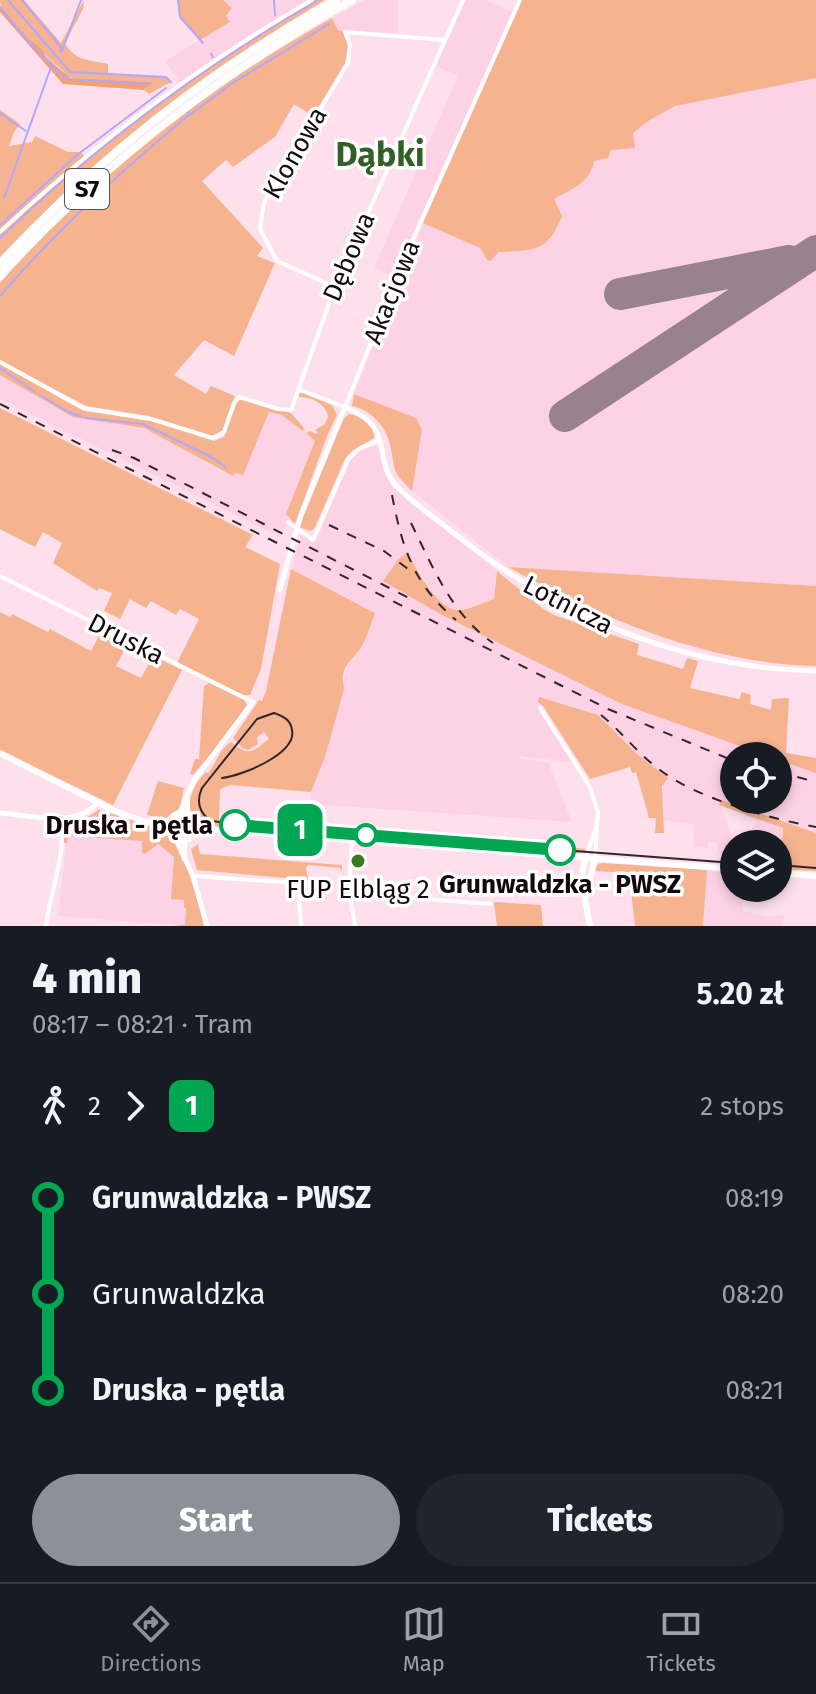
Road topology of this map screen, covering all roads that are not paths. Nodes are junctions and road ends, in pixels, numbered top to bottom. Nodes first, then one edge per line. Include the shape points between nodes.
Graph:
1 (312, 0) edge
2 (336, 0) edge
3 (352, 0) edge
4 (463, 0) edge
5 (520, 0) edge
6 (444, 40) junction
7 (0, 232) edge
8 (0, 264) edge
9 (0, 276) edge
10 (335, 287) junction
11 (0, 362) edge
12 (298, 388) junction
13 (345, 407) junction
14 (381, 439) junction
15 (288, 522) dead end
16 (0, 576) edge
17 (280, 589) dead end
18 (816, 671) edge
19 (253, 702) joint
20 (540, 708) dead end
21 (0, 753) edge
22 (186, 797) junction
23 (98, 802) junction
24 (0, 813) edge
25 (179, 814) junction
26 (188, 815) junction
27 (60, 817) junction
28 (598, 821) junction
29 (196, 824) junction
30 (169, 825) junction
31 (218, 830) junction
32 (195, 833) junction
33 (176, 840) junction
34 (352, 840) junction
35 (185, 841) junction
36 (586, 858) junction
37 (595, 858) junction
38 (184, 860) junction
39 (720, 868) edge
40 (792, 874) edge
41 (193, 876) junction
42 (816, 876) edge
43 (349, 893) junction
44 (586, 900) junction
45 (491, 904) dead end
46 (46, 926) edge
47 (207, 926) edge
48 (301, 926) edge
49 (355, 926) edge
50 (590, 926) edge

1 - 7 street via 140,113
2 - 8 highway, S7 via 177,104 88,177
3 - 9 highway, S7 via 254,59 152,133
4 - 6 street, Dębowa
5 - 13 street, Akacjowa
6 - 10 street, Dębowa
6 - 10 street, Klonowa via 345,32 348,63 264,202 260,223 277,261
10 - 12 street, Dębowa
11 - 12 street, Dębowa via 83,408 151,419 213,438 221,436 239,397 288,411
12 - 13 street
13 - 14 street via 368,420
13 - 17 street, Akacjowa via 301,515
14 - 15 street via 349,458 313,540
14 - 18 street, Lotnicza via 390,477 408,497 489,561 567,608 675,650 731,663
16 - 19 street, Druska
19 - 22 street
20 - 28 street via 586,777
21 - 23 main road
22 - 25 street
22 - 26 street
23 - 27 street via 80,817
23 - 30 main road
24 - 27 street
25 - 26 main road
25 - 30 main road
26 - 29 main road
27 - 46 street
28 - 36 street
28 - 37 street
29 - 31 main road
29 - 32 main road
30 - 33 main road
31 - 32 main road
31 - 34 main road
32 - 35 main road
33 - 35 main road
33 - 38 street
34 - 36 main road
34 - 43 street
35 - 38 street
36 - 37 main road
36 - 44 main road via 581,878
37 - 39 main road
37 - 44 main road
38 - 41 street
40 - 42 main road
41 - 47 street
41 - 48 street via 298,883
43 - 45 street
43 - 49 street
44 - 50 main road

